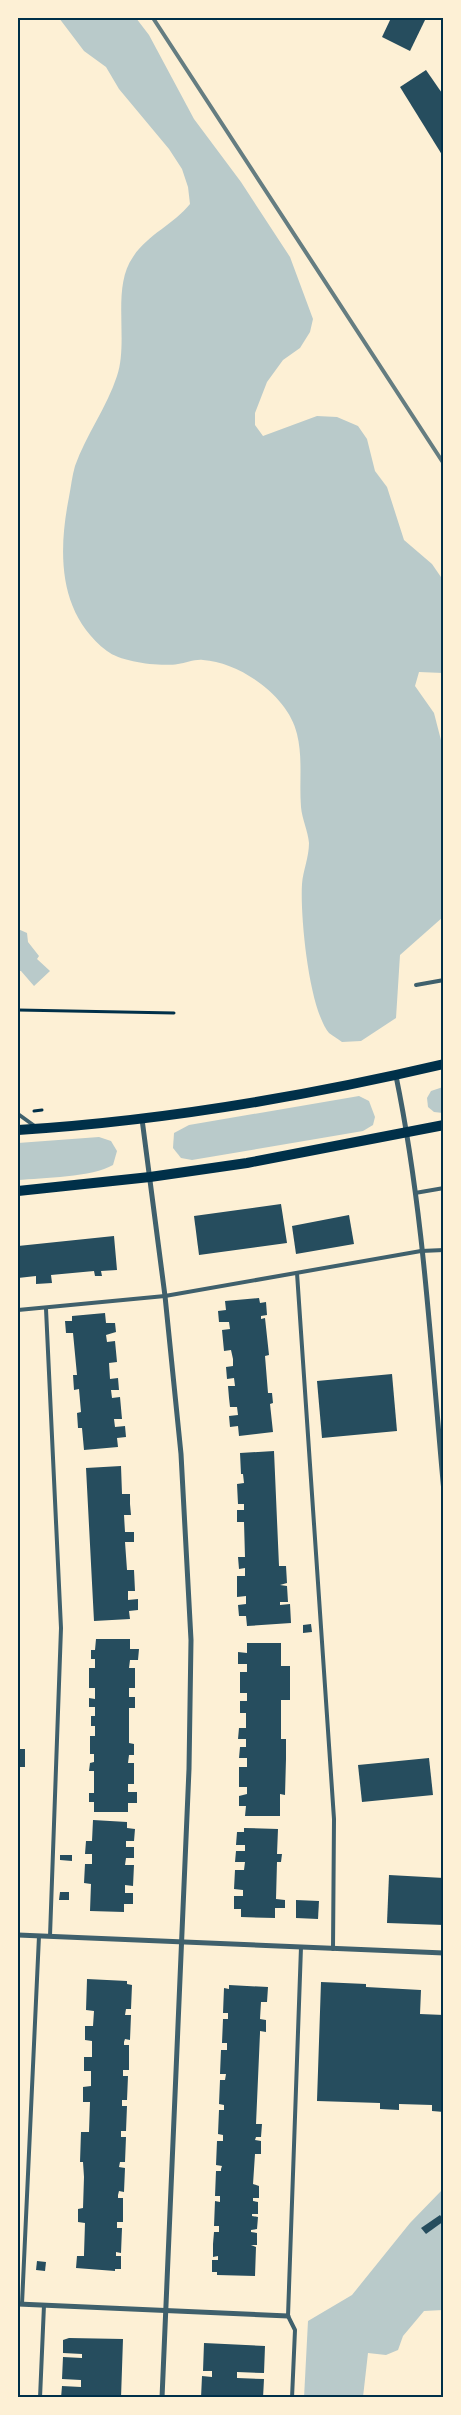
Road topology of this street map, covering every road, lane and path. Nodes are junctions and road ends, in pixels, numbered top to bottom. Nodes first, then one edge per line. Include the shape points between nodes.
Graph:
1 (444, 980) edge
2 (416, 985) dead end
3 (18, 1010) edge
4 (174, 1013) dead end
5 (444, 1064) edge
6 (396, 1076) junction
7 (42, 1110) dead end
8 (34, 1111) dead end
9 (18, 1114) edge
10 (142, 1119) junction
11 (444, 1125) edge
12 (39, 1129) junction
13 (18, 1130) edge
14 (408, 1134) junction
15 (150, 1177) junction
16 (444, 1188) edge
17 (18, 1191) edge
18 (414, 1193) junction
19 (444, 1250) edge
20 (421, 1251) junction
21 (297, 1273) junction
22 (165, 1296) junction
23 (46, 1309) junction
24 (18, 1310) edge
25 (444, 1492) edge
26 (18, 1935) edge
27 (39, 1936) junction
28 (50, 1936) junction
29 (182, 1942) junction
30 (302, 1947) junction
31 (333, 1949) junction
32 (444, 1953) edge
33 (20, 2304) edge
34 (44, 2305) junction
35 (166, 2310) junction
36 (288, 2316) junction
37 (40, 2398) edge
38 (162, 2398) edge
39 (292, 2398) edge

1 - 2 lane
3 - 4 path
5 - 6 main road
6 - 10 main road via 269,1101
6 - 14 street
7 - 8 path
9 - 12 lane
10 - 12 main road
10 - 15 street
11 - 14 main road
12 - 13 main road
14 - 15 main road
14 - 18 street
15 - 17 main road
15 - 22 street
16 - 18 lane
18 - 20 street
19 - 20 lane
20 - 21 lane
20 - 25 street
21 - 22 lane
21 - 31 lane via 334,1819
22 - 23 lane
22 - 29 street via 182,1464 191,1640
23 - 24 lane
23 - 28 lane via 61,1628
26 - 27 street
27 - 28 street
27 - 33 lane
28 - 29 street
29 - 30 street
29 - 35 street
30 - 31 street
30 - 36 lane
31 - 32 street
33 - 34 street
34 - 35 street
34 - 37 lane
35 - 36 street
35 - 38 street
36 - 39 lane via 295,2330

